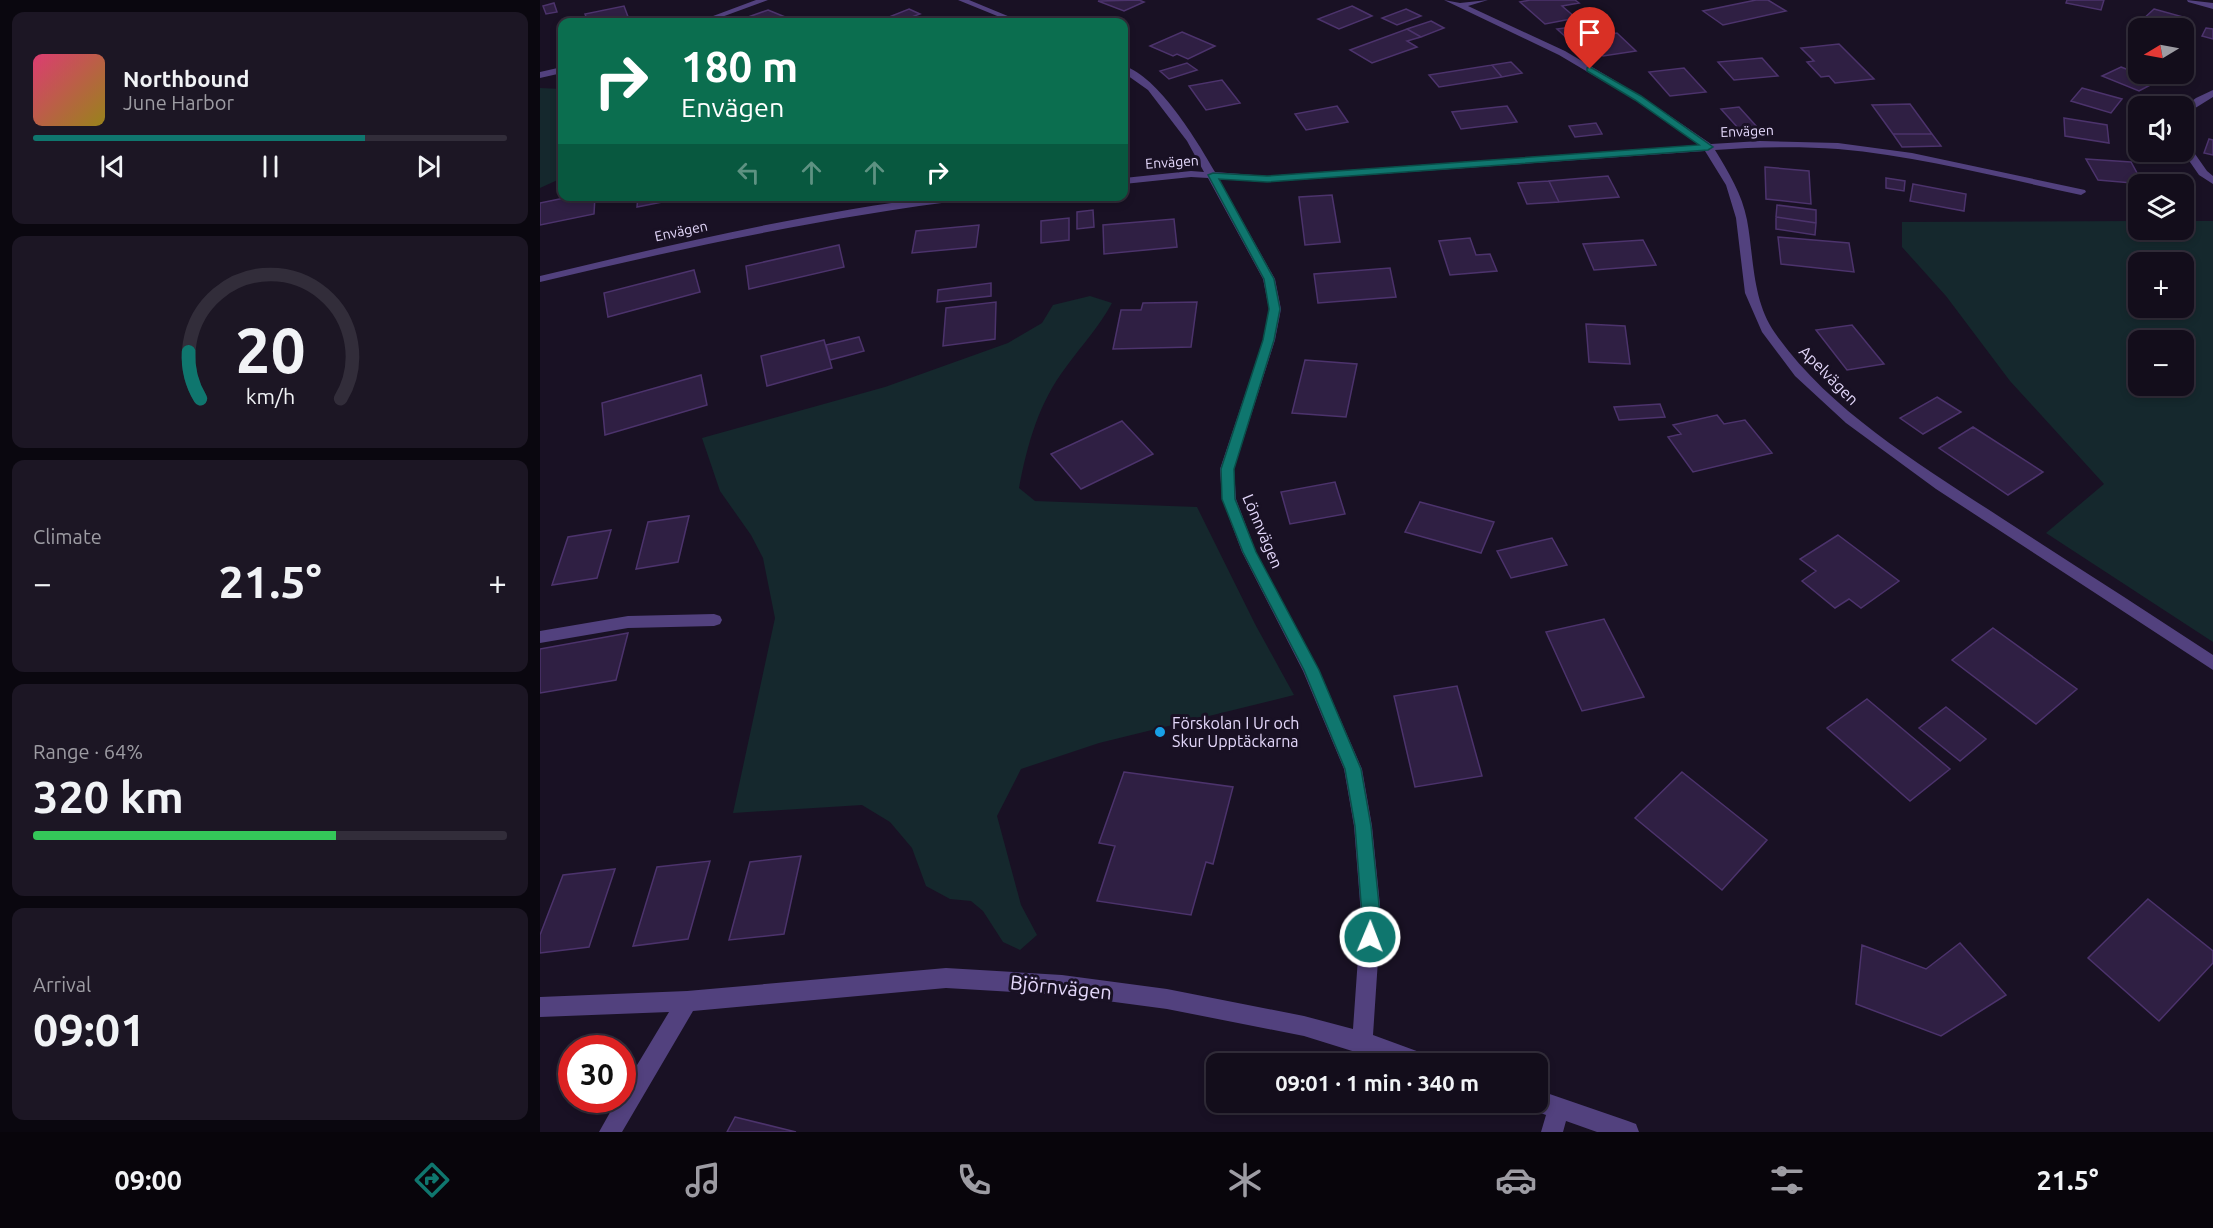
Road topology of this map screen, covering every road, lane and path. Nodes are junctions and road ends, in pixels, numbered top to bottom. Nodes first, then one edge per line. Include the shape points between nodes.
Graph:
1 (764, 0) edge
2 (962, 0) edge
3 (1448, 0) edge
4 (1484, 0) edge
5 (2191, 0) edge
6 (1461, 5) junction
7 (2213, 6) edge
8 (712, 18) edge
9 (1007, 18) edge
10 (558, 70) edge
11 (1128, 72) edge
12 (540, 75) edge
13 (2213, 93) edge
14 (2194, 103) edge
15 (1708, 147) junction
16 (2194, 160) edge
17 (1213, 175) junction
18 (1128, 181) edge
19 (2213, 181) edge
20 (2081, 192) dead end
21 (934, 201) edge
22 (540, 279) edge
23 (714, 620) dead end
24 (540, 637) edge
25 (2213, 663) edge
26 (687, 1001) junction
27 (540, 1007) edge
28 (1362, 1042) junction
29 (1394, 1053) edge
30 (1548, 1104) edge
31 (1559, 1108) junction
32 (610, 1132) edge
33 (1552, 1132) edge
34 (1628, 1132) edge

1 - 8 street
2 - 9 street
3 - 6 street, Apelvägen
4 - 6 street
5 - 7 street
6 - 15 street, Apelvägen via 1562,53 1638,98
10 - 12 street
11 - 17 street, Lönnvägen via 1151,88 1192,140
13 - 14 street
15 - 17 street, Envägen via 1267,179
15 - 20 street, Envägen via 1838,147 1912,156
15 - 25 street, Apelvägen via 1731,185 1741,218 1750,293 1768,332 1799,373 1851,420 1941,485
16 - 19 street
17 - 18 street, Envägen
17 - 28 street, Lönnvägen via 1269,279 1275,309 1269,340 1227,469 1229,499 1249,552 1311,670 1353,769 1371,915
21 - 22 street, Envägen via 849,212
23 - 24 street via 628,622
26 - 27 street, Björnvägen
26 - 28 street, Björnvägen via 946,978 981,980 1062,985 1167,999 1304,1026
26 - 32 street
28 - 29 street, Björnvägen
30 - 31 street
31 - 33 street
31 - 34 street

